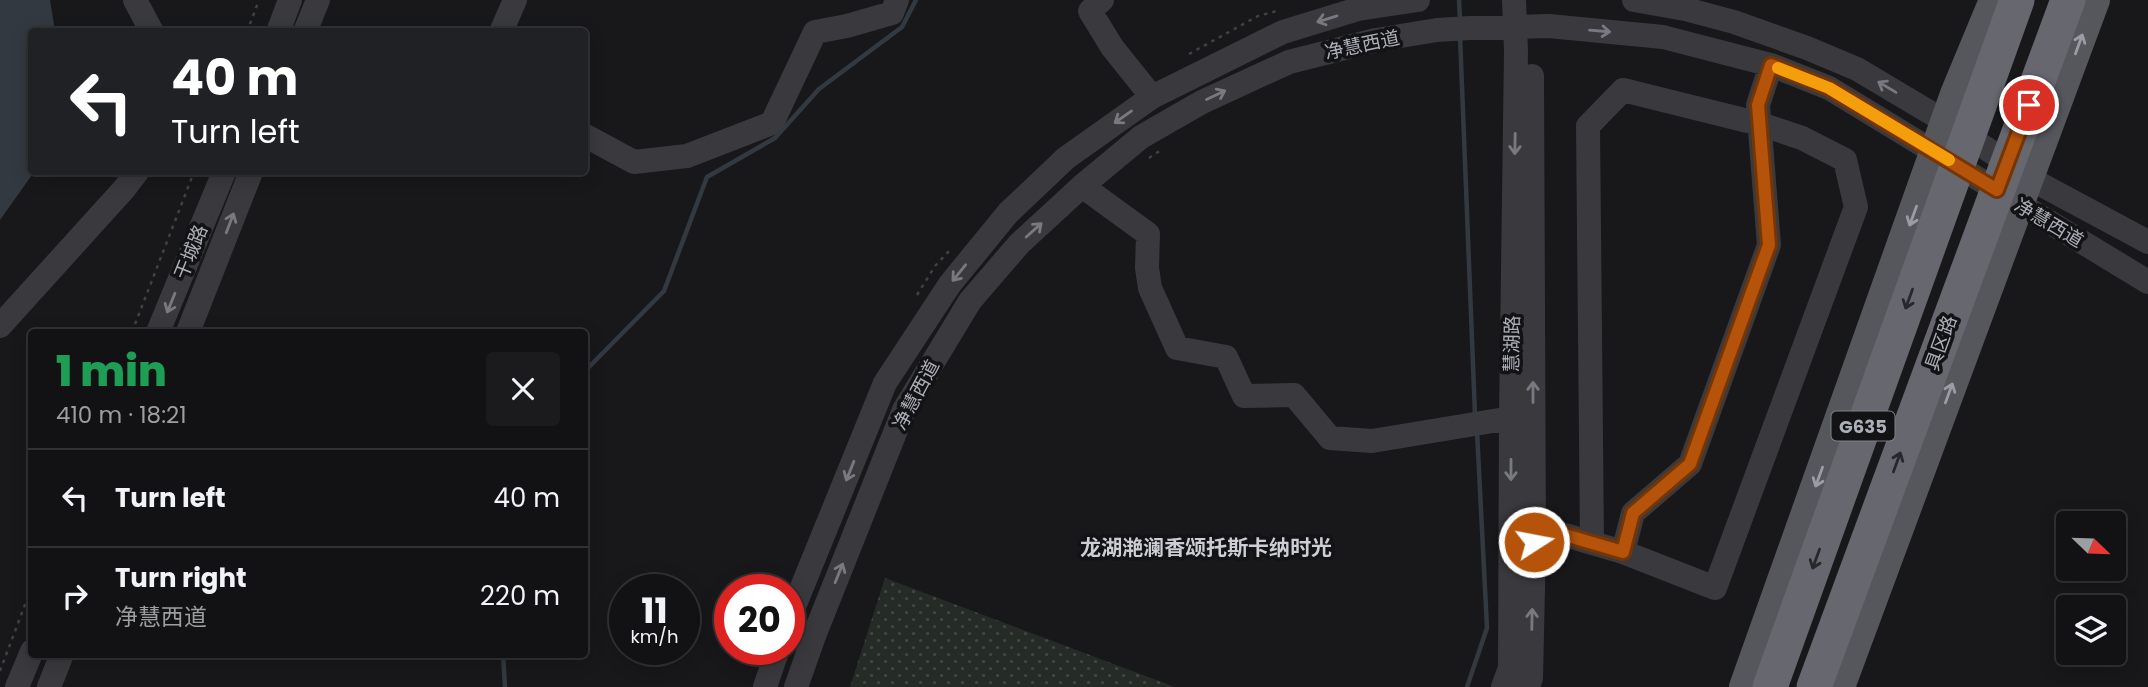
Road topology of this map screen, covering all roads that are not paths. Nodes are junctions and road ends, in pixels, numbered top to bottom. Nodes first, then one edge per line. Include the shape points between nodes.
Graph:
1 (135, 0) edge
2 (290, 0) edge
3 (318, 0) edge
4 (515, 0) edge
5 (897, 0) edge
6 (1102, 0) edge
7 (1418, 0) edge
8 (1514, 0) edge
9 (1531, 0) edge
10 (1634, 0) edge
11 (1994, 0) edge
12 (2017, 0) edge
13 (2068, 0) edge
14 (2095, 0) edge
15 (1523, 27) junction
16 (150, 28) edge
17 (280, 28) edge
18 (307, 28) edge
19 (503, 28) edge
20 (1771, 65) junction
21 (1152, 97) junction
22 (1760, 124) junction
23 (588, 137) edge
24 (1952, 144) junction
25 (135, 175) edge
26 (223, 175) edge
27 (250, 175) edge
28 (2013, 184) junction
29 (1082, 186) junction
30 (2148, 242) edge
31 (2148, 282) edge
32 (0, 326) edge
33 (159, 329) edge
34 (189, 329) edge
35 (1511, 418) junction
36 (1534, 542) junction
37 (1592, 543) junction
38 (1866, 547) junction
39 (1623, 552) junction
40 (805, 580) edge
41 (1871, 604) junction
42 (29, 658) edge
43 (60, 658) edge
44 (773, 665) edge
45 (0, 685) edge
46 (6, 687) edge
47 (18, 687) edge
48 (49, 687) edge
49 (765, 687) edge
50 (796, 687) edge
51 (1503, 687) edge
52 (1528, 687) edge
53 (1744, 687) edge
54 (1770, 687) edge
55 (1814, 687) edge
56 (1839, 687) edge

1 - 16 street
2 - 17 street
3 - 18 street
4 - 19 street
5 - 23 street via 892,13 814,32 772,123 687,156 634,162
6 - 21 street via 1090,11
7 -> 21 street, 净慧西道 via 1358,9 1283,32
8 - 15 street, 慧湖路
9 - 15 street, 慧湖路
24 -> 10 street, 净慧西道 via 1857,69 1734,22
11 - 24 main road
12 - 24 highway, G635
13 - 28 highway, 具区路 / G635
28 -> 14 main road
15 -> 20 street, 净慧西道 via 1663,37
29 -> 15 street, 净慧西道 via 1141,137 1289,61 1437,30
15 -> 35 street, 慧湖路
36 -> 15 street, 慧湖路
20 - 22 street via 1758,105
20 - 24 street, 净慧西道
21 -> 40 street, 净慧西道 via 1066,158 1008,213 950,284 886,383
22 - 37 street via 1623,90 1588,126
22 - 39 street via 1769,245 1690,464 1633,513
22 - 39 street via 1845,160 1856,207 1715,588
24 - 28 street, 净慧西道
24 -> 53 main road
24 -> 54 highway, G635
25 - 32 street
26 -> 33 street, 干城路
34 -> 27 street, 干城路
28 - 30 street, 净慧西道
28 - 31 street, 净慧西道
38 -> 28 highway, 具区路 / G635
41 -> 28 main road
29 - 35 street via 1148,234 1150,288 1177,348 1226,357 1244,396 1294,395 1330,438 1372,441
50 -> 29 street, 净慧西道 via 904,410 970,301 1019,244
35 -> 51 street, 慧湖路 via 1510,668
36 - 37 street via 1565,535
52 -> 36 street, 慧湖路
37 - 39 street
38 - 41 main road
38 - 55 highway, 具区路 / G635
41 - 56 main road
42 - 47 street
43 - 48 street
44 - 49 street
45 - 46 street

